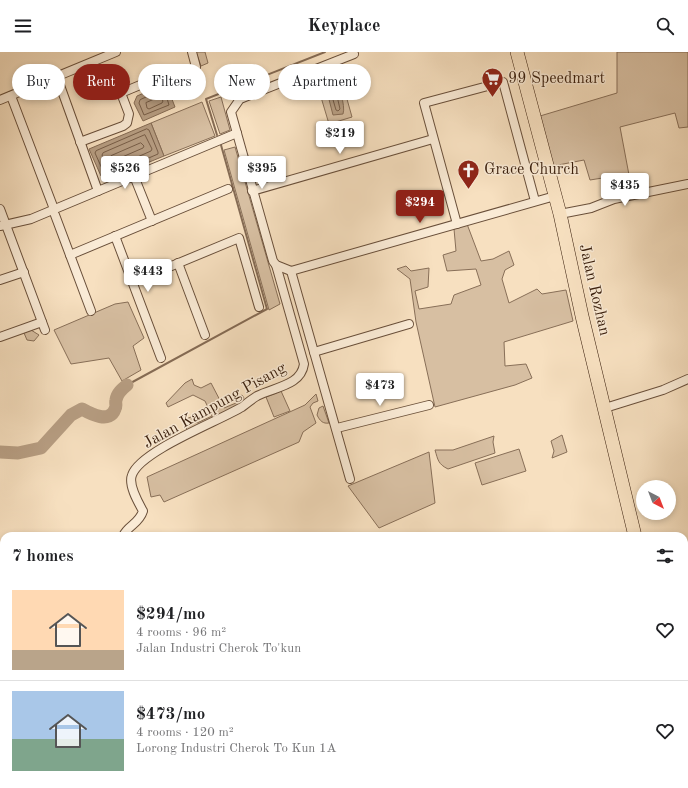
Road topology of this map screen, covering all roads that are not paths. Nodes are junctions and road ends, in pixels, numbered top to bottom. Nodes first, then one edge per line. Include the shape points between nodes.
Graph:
1 (116, 52) edge
2 (192, 52) edge
3 (517, 52) edge
4 (354, 54) dead end
5 (195, 64) edge
6 (65, 73) edge
7 (138, 86) edge
8 (11, 96) joint
9 (0, 100) edge
10 (64, 100) edge
11 (237, 133) junction
12 (434, 139) junction
13 (80, 142) junction
14 (134, 176) junction
15 (688, 184) edge
16 (228, 189) dead end
17 (98, 191) junction
18 (252, 191) junction
19 (555, 196) junction
20 (535, 201) junction
21 (0, 208) edge
22 (55, 212) junction
23 (560, 214) junction
24 (152, 220) junction
25 (457, 224) junction
26 (3, 226) edge
27 (115, 236) junction
28 (70, 255) junction
29 (178, 263) junction
30 (276, 265) junction
31 (291, 271) junction
32 (24, 272) junction
33 (0, 280) edge
34 (133, 282) junction
35 (259, 307) dead end
36 (90, 311) dead end
37 (42, 322) junction
38 (410, 324) dead end
39 (45, 330) dead end
40 (205, 335) dead end
41 (0, 337) edge
42 (314, 352) junction
43 (161, 358) dead end
44 (688, 379) edge
45 (428, 405) dead end
46 (604, 408) junction
47 (337, 428) junction
48 (350, 479) dead end
49 (125, 532) edge
50 (634, 532) edge

1 - 6 street
2 - 5 street
3 - 19 main road, Jalan Rozhan
4 - 11 street via 240,99 231,112
7 - 13 street via 121,93 128,114 127,123
8 - 9 street
8 - 22 street
10 - 13 street
11 - 14 street
11 - 18 street
12 - 18 street
12 - 20 street via 424,104 504,82
12 - 25 street
13 - 17 street
14 - 17 street
14 - 24 street
15 - 23 street via 614,199 591,208
16 - 24 street
17 - 22 street
18 - 30 street
19 - 20 street
19 - 23 main road, Jalan Rozhan
20 - 25 street
21 - 26 street
22 - 26 street
22 - 28 street
23 - 46 main road, Jalan Rozhan
24 - 27 street
25 - 31 street
26 - 32 street
27 - 28 street
27 - 34 street
28 - 36 street
29 - 34 street
29 - 35 street via 239,238
29 - 40 street
30 - 31 street
30 - 49 street, Jalan Kampung Pisang via 304,364 303,371 295,381 258,395 152,454 134,470 131,476 136,500 143,511 141,519
31 - 42 street
32 - 33 street
32 - 37 street
34 - 43 street
37 - 39 street
37 - 41 street
38 - 42 street
42 - 47 street
44 - 46 street via 663,390
45 - 47 street
46 - 50 main road, Jalan Rozhan
47 - 48 street

